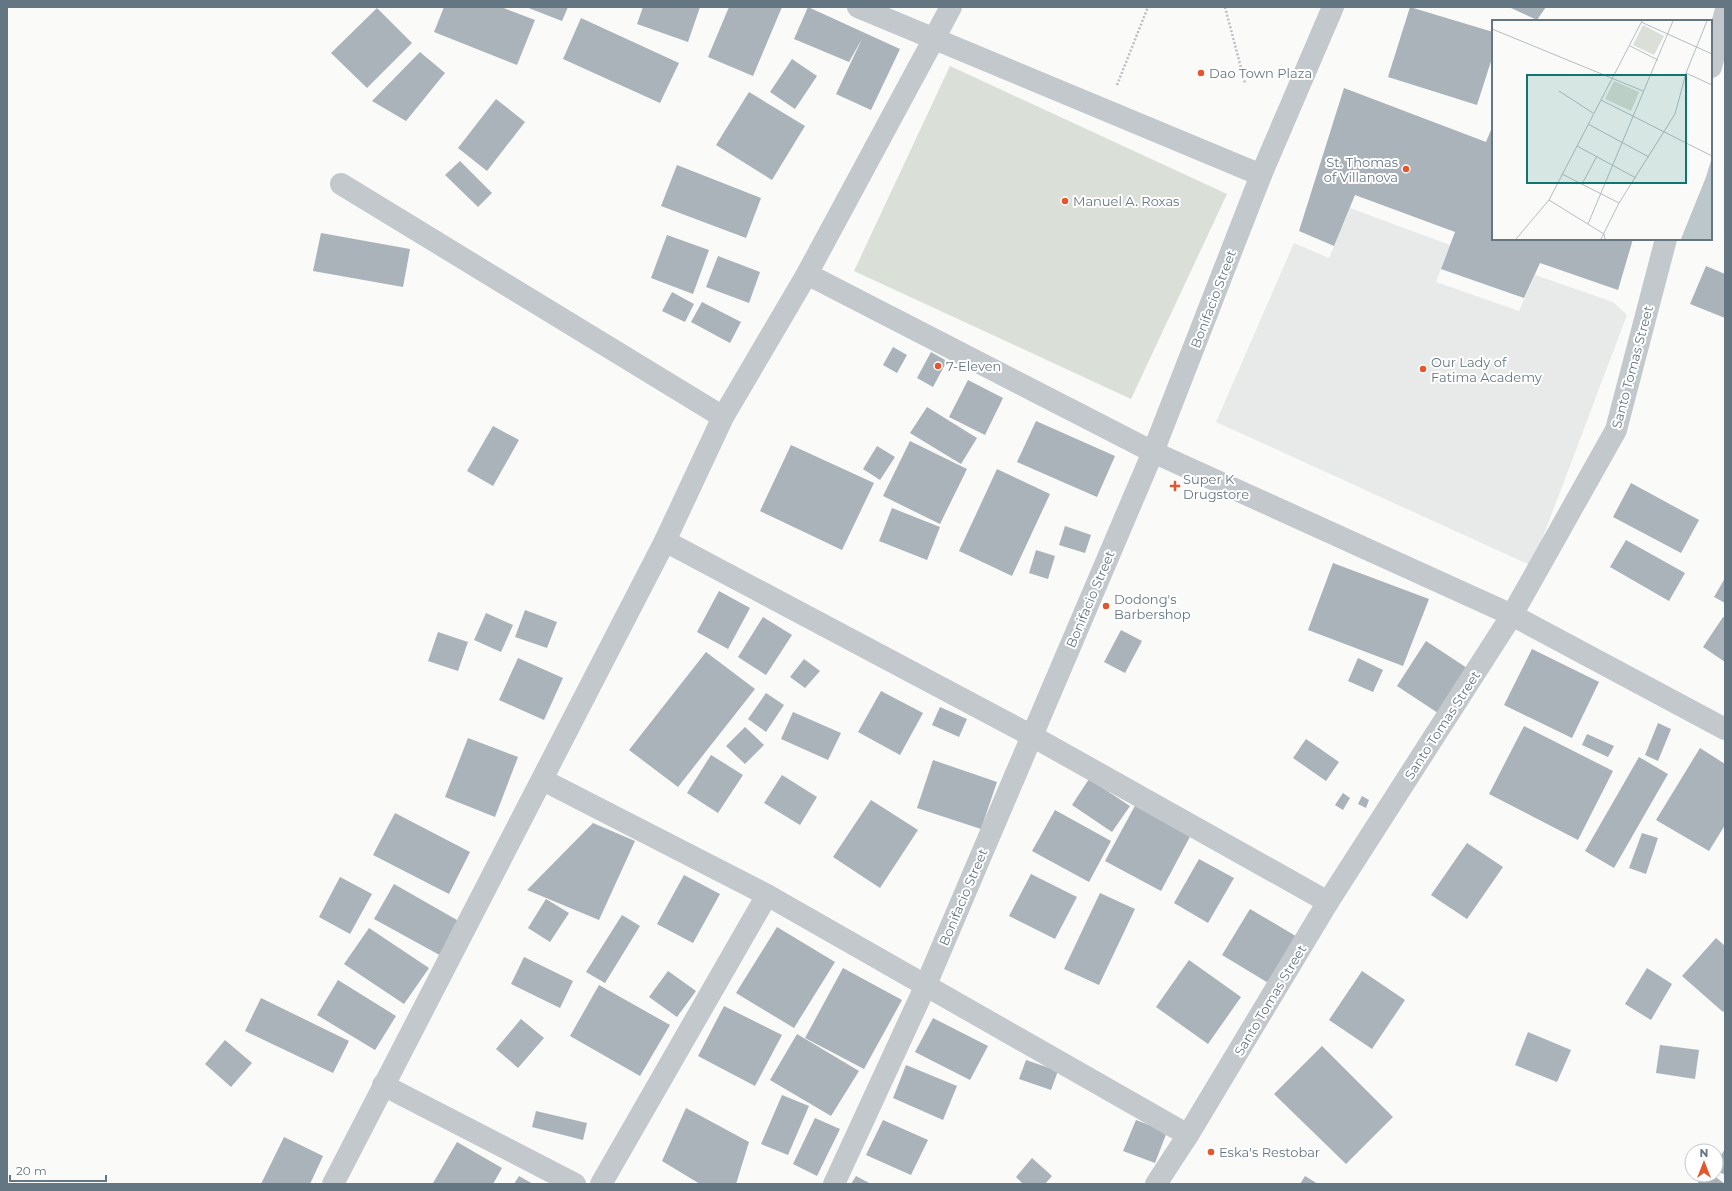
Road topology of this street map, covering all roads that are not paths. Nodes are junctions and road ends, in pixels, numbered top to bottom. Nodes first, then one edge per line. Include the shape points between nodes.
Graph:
1 (858, 7) edge
2 (951, 7) edge
3 (1332, 7) edge
4 (1725, 14) edge
5 (934, 38) junction
6 (1712, 63) edge
7 (1261, 175) junction
8 (341, 184) dead end
9 (1666, 240) edge
10 (807, 274) junction
11 (723, 417) junction
12 (1153, 452) junction
13 (665, 541) junction
14 (1512, 615) junction
15 (1725, 729) edge
16 (1032, 736) junction
17 (543, 780) junction
18 (767, 895) junction
19 (1328, 902) junction
20 (925, 986) junction
21 (383, 1085) junction
22 (1188, 1135) junction
23 (333, 1184) edge
24 (575, 1184) edge
25 (600, 1184) edge
26 (834, 1184) edge
27 (1156, 1184) edge

1 - 5 street
2 - 5 street
3 - 7 street, Bonifacio Street
4 - 6 street
5 - 7 street
5 - 10 street
7 - 12 street, Bonifacio Street
8 - 11 street
9 - 14 street, Santo Tomas Street via 1616,430
10 - 11 street
10 - 12 street
11 - 13 street
12 - 14 street
12 - 16 street, Bonifacio Street
13 - 16 street
13 - 17 street
14 - 15 street
14 - 19 street, Santo Tomas Street
16 - 19 street
16 - 20 street, Bonifacio Street
17 - 18 street
17 - 21 street
18 - 20 street
18 - 25 street
19 - 22 street, Santo Tomas Street
20 - 22 street
20 - 26 street, Bonifacio Street
21 - 23 street
21 - 24 street
22 - 27 street, Santo Tomas Street

